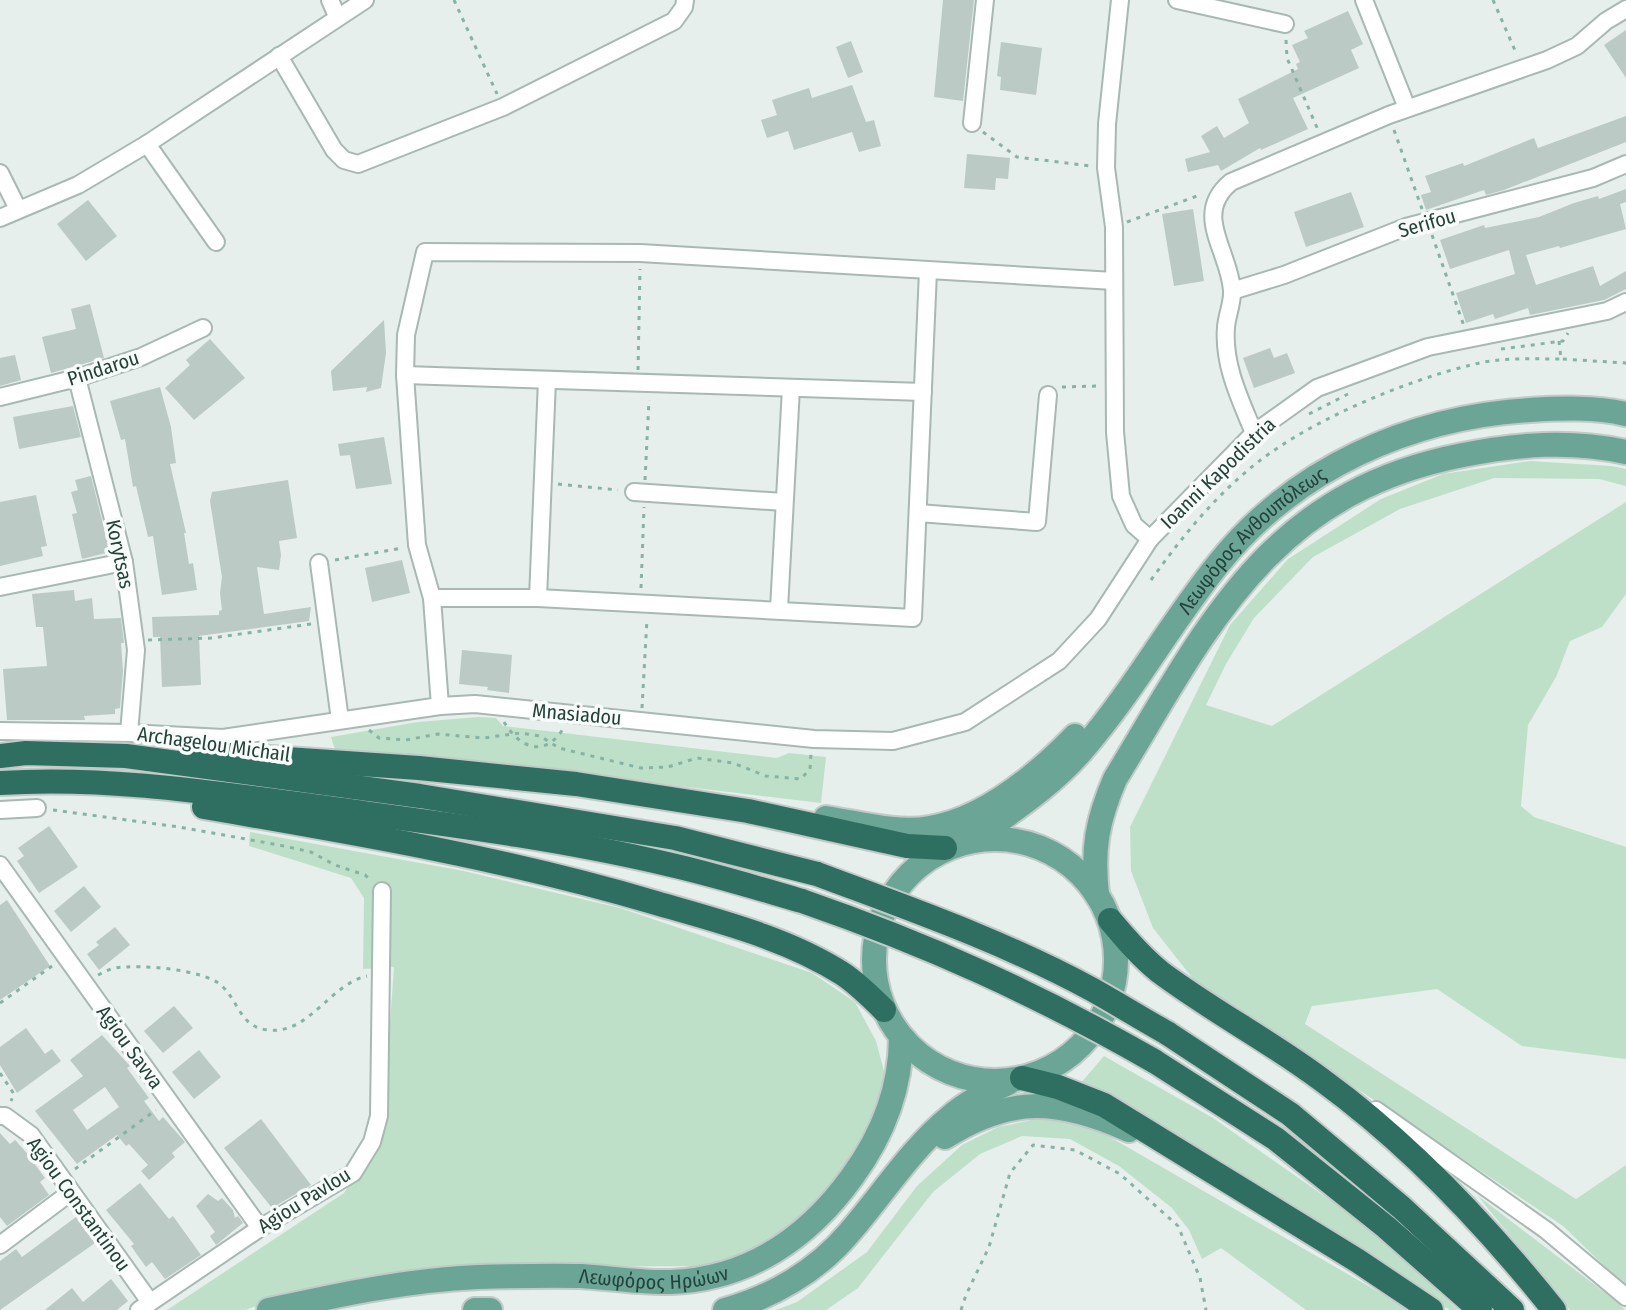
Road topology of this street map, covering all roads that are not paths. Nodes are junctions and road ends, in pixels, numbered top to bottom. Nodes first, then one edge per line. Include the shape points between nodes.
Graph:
1 (330, 0) edge
2 (365, 0) edge
3 (685, 0) edge
4 (985, 0) edge
5 (1120, 0) edge
6 (1177, 0) edge
7 (1364, 0) edge
8 (1626, 9) edge
9 (337, 16) junction
10 (1285, 24) road end
11 (279, 56) junction
12 (1407, 108) junction
13 (972, 123) road end
14 (147, 144) junction
15 (1626, 164) edge
16 (0, 173) edge
17 (18, 209) junction
18 (0, 218) edge
19 (216, 242) dead end
20 (928, 271) junction
21 (1114, 281) junction
22 (1232, 291) junction
23 (1626, 302) edge
24 (203, 328) dead end
25 (405, 375) junction
26 (77, 378) junction
27 (547, 380) junction
28 (791, 388) junction
29 (923, 392) junction
30 (1048, 395) road end
31 (0, 397) edge
32 (1626, 414) edge
33 (1254, 433) junction
34 (1626, 452) edge
35 (639, 492) road end
36 (784, 502) junction
37 (918, 513) junction
38 (1150, 539) junction
39 (124, 562) junction
40 (319, 563) road end
41 (0, 587) edge
42 (432, 598) junction
43 (538, 598) junction
44 (779, 609) junction
45 (1164, 641) junction
46 (440, 706) junction
47 (340, 720) junction
48 (0, 731) edge
49 (127, 744) junction
50 (0, 756) edge
51 (0, 783) edge
52 (116, 785) junction
53 (37, 808) road end
54 (0, 810) edge
55 (748, 811) junction
56 (972, 840) junction
57 (945, 848) junction
58 (0, 865) edge
59 (382, 891) road end
60 (1097, 895) junction
61 (1110, 920) junction
62 (884, 1010) junction
63 (901, 1037) junction
64 (1015, 1080) junction
65 (1322, 1080) junction
66 (3, 1116) edge
67 (1194, 1160) junction
68 (66, 1185) junction
69 (876, 1201) junction
70 (260, 1228) junction
71 (0, 1245) edge
72 (1626, 1297) edge
73 (145, 1306) edge
74 (269, 1310) edge
75 (475, 1310) edge
76 (490, 1310) edge
77 (725, 1310) edge
78 (1431, 1310) edge
79 (1480, 1310) edge
80 (1512, 1310) edge
81 (1554, 1310) edge

1 - 9 street
2 - 9 street
3 - 11 street via 674,21 503,107 358,164 334,150
4 - 13 street
5 - 21 street, Ioanni Kapodistria via 1106,168
6 - 10 street
7 - 12 street
8 - 12 street via 1577,46
9 - 11 street
11 - 14 street
12 - 22 street via 1231,182 1220,192 1213,216
14 - 17 street via 78,185
14 - 19 street
15 - 22 street, Serifou via 1593,178 1406,227
16 - 17 street
17 - 18 street
20 - 21 street
20 - 25 street via 640,253 425,252 406,335
20 - 29 street
21 - 38 street, Ioanni Kapodistria via 1121,496 1134,525
22 - 33 street via 1226,359
23 - 33 street, Ioanni Kapodistria via 1607,311 1428,347 1317,388
24 - 26 street, Pindarou via 141,357
25 - 27 street
25 - 42 street via 417,545
26 - 31 street, Pindarou
26 - 39 street, Korytsas
27 - 28 street
27 - 43 street
28 - 29 street
28 - 36 street
29 - 37 street
30 - 37 street via 1037,522
32 - 45 main road, Λεωφόρος Ανθουπόλεως via 1565,408 1453,419 1340,462 1246,534
33 - 38 street, Ioanni Kapodistria
34 - 60 main road, Λεωφόρος Ανθουπόλεως via 1564,443 1506,447 1422,463 1362,487 1273,549 1219,612 1115,779 1096,834
35 - 36 street
36 - 44 street
37 - 44 street via 913,618
38 - 46 street, Mnasiadou via 1098,619 1059,661 965,722 893,741 813,746 642,720 475,704
39 - 41 street
39 - 49 street, Korytsas via 135,641
40 - 47 street
42 - 43 street
42 - 46 street
43 - 44 street
45 - 55 main road via 1064,747 1010,792 966,817 910,829
45 - 56 main road, Λεωφόρος Ανθουπόλεως via 1084,748 1048,786
46 - 47 street, Mnasiadou
47 - 49 street, Mnasiadou via 223,738
48 - 49 street, Mnasiadou
49 - 50 highway, Archagelou Michail
49 - 55 highway via 576,784
49 - 80 highway, Archagelou Michail, bridge via 675,838 817,874 952,925 1092,989 1290,1114
51 - 52 highway
52 - 62 highway via 191,805 499,862 617,891 795,948 843,974
52 - 79 highway, bridge via 197,790 556,841 802,901 931,949 1016,986 1154,1061 1276,1139
53 - 54 street
55 - 57 highway via 907,846
56 - 57 main road
56 - 60 main road via 1030,843 1079,872
57 - 62 main road via 900,883 876,929 875,984
58 - 70 street, Agiou Savva
59 - 70 street, Agiou Pavlou via 379,1116 372,1142 353,1173
60 - 61 main road
61 - 64 main road via 1115,981 1104,1015 1068,1057
61 - 65 highway via 1159,971
62 - 63 main road
63 - 64 main road via 926,1060 956,1075
63 - 74 main road, Λεωφόρος Ηρώων via 898,1080 887,1117 864,1161 838,1198 799,1236 764,1259 721,1275 671,1282 476,1277 385,1286
64 - 67 highway via 1058,1087 1104,1105
64 - 69 main road, Λεωφόρος Ηρώων via 952,1115 905,1162
65 - 72 street via 1464,1171
65 - 81 highway via 1423,1164
66 - 68 street, Agiou Constantinou via 31,1135
67 - 69 main road via 1096,1115 1049,1105 1026,1107 969,1122 936,1143
67 - 78 highway
68 - 71 street
68 - 73 street, Agiou Constantinou
69 - 77 main road, Λεωφόρος Ηρώων via 823,1259 755,1302
70 - 73 street, Agiou Pavlou
75 - 76 main road

